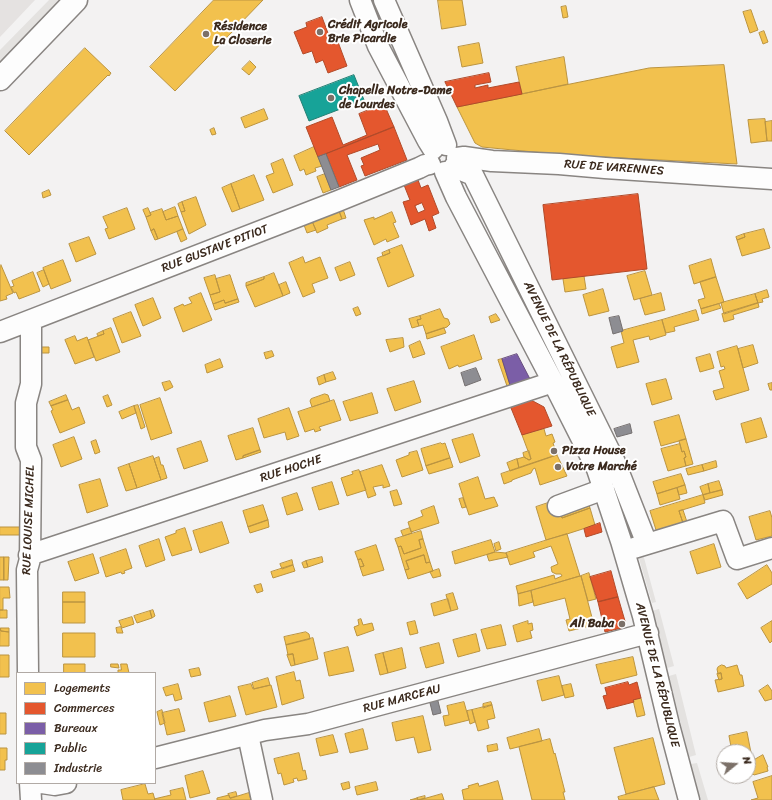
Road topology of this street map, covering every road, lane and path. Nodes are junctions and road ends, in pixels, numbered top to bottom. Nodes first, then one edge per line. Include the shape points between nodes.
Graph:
1 (76, 0) edge
2 (360, 0) edge
3 (384, 0) edge
4 (0, 79) edge
5 (444, 159) junction
6 (772, 179) edge
7 (31, 321) junction
8 (0, 332) edge
9 (553, 382) junction
10 (604, 489) junction
11 (558, 506) dead end
12 (647, 544) junction
13 (772, 548) edge
14 (625, 551) junction
15 (29, 555) junction
16 (648, 632) junction
17 (28, 672) edge
18 (248, 735) junction
19 (156, 758) edge
20 (30, 784) edge
21 (48, 784) edge
22 (60, 784) edge
23 (31, 800) edge
24 (262, 800) edge
25 (689, 800) edge

1 - 4 main road
2 - 5 street, AVENUE DE LA RÉPUBLIQUE via 378,46 428,141
3 - 5 street, AVENUE DE LA RÉPUBLIQUE via 437,121
5 - 6 street, RUE DE VARENNES via 464,157
5 - 7 street, RUE GUSTAVE PITIOT via 425,164 338,201
5 - 9 street, AVENUE DE LA RÉPUBLIQUE via 456,197
5 - 12 street, AVENUE DE LA RÉPUBLIQUE via 473,175 614,460
7 - 8 street, RUE GUSTAVE PITIOT
7 - 15 street, RUE LOUISE MICHEL via 31,384 26,403 26,447 31,460
9 - 10 street, AVENUE DE LA RÉPUBLIQUE via 597,469
9 - 15 street, RUE HOCHE
10 - 11 street
10 - 14 street, AVENUE DE LA RÉPUBLIQUE
12 - 13 street via 723,521 736,558
12 - 14 street
14 - 16 street, AVENUE DE LA RÉPUBLIQUE
15 - 17 street, RUE LOUISE MICHEL
16 - 18 street, RUE MARCEAU via 308,724
16 - 25 street, AVENUE DE LA RÉPUBLIQUE
18 - 19 street, RUE MARCEAU
18 - 24 street
20 - 23 street
21 - 22 street

